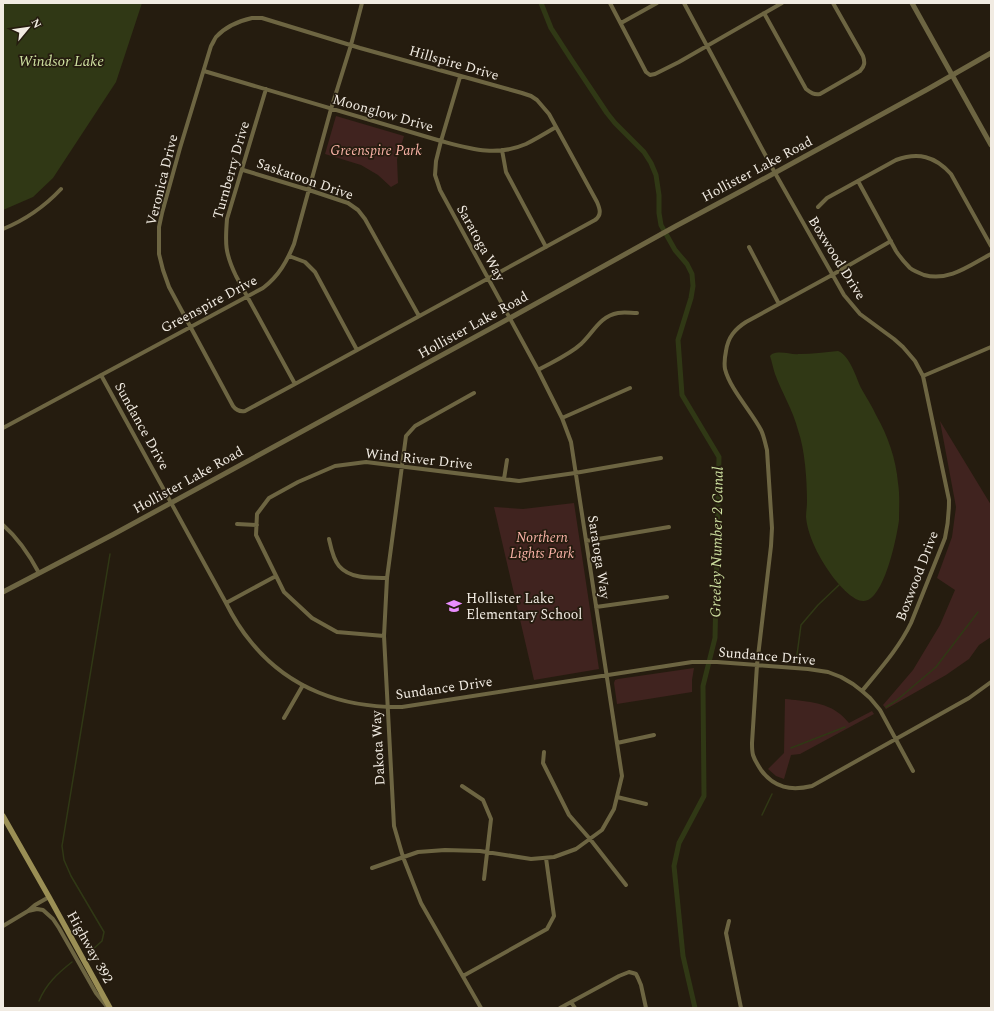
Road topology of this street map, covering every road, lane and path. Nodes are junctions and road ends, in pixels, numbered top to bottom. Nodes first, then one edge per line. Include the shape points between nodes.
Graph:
1 (362, 3) edge
2 (610, 3) edge
3 (657, 3) edge
4 (684, 3) edge
5 (782, 3) edge
6 (833, 3) edge
7 (912, 3) edge
8 (764, 13) junction
9 (238, 22) joint
10 (620, 23) junction
11 (351, 45) junction
12 (707, 46) junction
13 (991, 53) edge
14 (204, 71) junction
15 (952, 75) junction
16 (460, 77) junction
17 (266, 89) junction
18 (331, 109) junction
19 (556, 127) junction
20 (441, 142) junction
21 (991, 145) edge
22 (502, 150) junction
23 (243, 170) junction
24 (774, 173) junction
25 (858, 181) junction
26 (61, 189) dead end
27 (309, 190) junction
28 (818, 207) dead end
29 (3, 229) edge
30 (891, 241) junction
31 (991, 246) edge
32 (546, 247) junction
33 (749, 247) dead end
34 (991, 254) edge
35 (289, 256) junction
36 (832, 275) junction
37 (488, 279) junction
38 (247, 296) junction
39 (779, 304) junction
40 (637, 313) dead end
41 (419, 316) junction
42 (510, 318) junction
43 (190, 326) junction
44 (991, 346) edge
45 (357, 350) junction
46 (538, 370) junction
47 (101, 375) junction
48 (924, 376) junction
49 (295, 384) junction
50 (630, 388) dead end
51 (474, 394) dead end
52 (562, 418) junction
53 (3, 428) edge
54 (661, 458) dead end
55 (507, 460) dead end
56 (401, 466) junction
57 (575, 473) junction
58 (504, 479) junction
59 (171, 503) junction
60 (237, 524) dead end
61 (257, 524) junction
62 (3, 526) edge
63 (669, 527) dead end
64 (328, 539) dead end
65 (586, 541) junction
66 (39, 573) junction
67 (276, 576) junction
68 (387, 578) junction
69 (3, 592) edge
70 (667, 597) dead end
71 (226, 603) junction
72 (596, 607) junction
73 (384, 636) junction
74 (757, 665) junction
75 (606, 675) junction
76 (991, 682) edge
77 (303, 685) junction
78 (862, 691) junction
79 (387, 707) junction
80 (284, 718) dead end
81 (654, 735) dead end
82 (895, 739) junction
83 (617, 743) junction
84 (544, 752) dead end
85 (913, 771) dead end
86 (462, 786) dead end
87 (617, 797) junction
88 (646, 804) dead end
89 (3, 816) edge
90 (590, 839) junction
91 (487, 852) junction
92 (403, 857) junction
93 (546, 858) junction
94 (372, 868) dead end
95 (484, 879) dead end
96 (626, 885) dead end
97 (49, 897) junction
98 (28, 911) junction
99 (729, 921) dead end
100 (3, 926) edge
101 (463, 976) junction
102 (571, 1002) junction
103 (109, 1008) edge
104 (481, 1008) edge
105 (560, 1008) edge
106 (575, 1008) edge
107 (646, 1008) edge
108 (741, 1008) edge

1 - 11 street, Greenspire Drive
2 - 10 street
3 - 10 street
4 - 12 street, Boxwood Drive
5 - 8 street
6 - 8 street via 864,56 865,63 860,71 816,95 806,89
7 - 15 street
8 - 12 street
9 - 11 street, Hillspire Drive via 262,18
9 - 14 street, Veronica Drive via 216,38
10 - 12 street via 650,75
11 - 16 street, Hillspire Drive
11 - 18 street, Greenspire Drive
12 - 24 street, Boxwood Drive
13 - 15 street, Hollister Lake Road
14 - 17 street, Moonglow Drive
14 - 43 street, Veronica Drive via 159,227 159,254 163,270
15 - 21 street
15 - 24 street, Hollister Lake Road
16 - 19 street, Hillspire Drive via 531,96 544,107
16 - 20 street, Saratoga Way
17 - 18 street, Moonglow Drive
17 - 23 street, Turnberry Drive
18 - 20 street, Moonglow Drive
18 - 27 street, Greenspire Drive
19 - 22 street, Moonglow Drive via 526,143
19 - 32 street, Hillspire Drive via 597,202 600,215
20 - 22 street, Moonglow Drive via 479,150
20 - 37 street, Saratoga Way via 435,171 437,183
22 - 32 street via 506,172
23 - 27 street, Saskatoon Drive
23 - 38 street, Turnberry Drive via 227,219 226,239 230,262
24 - 36 street, Boxwood Drive
24 - 42 street, Hollister Lake Road
25 - 28 street via 827,198
25 - 30 street
25 - 31 street via 905,157 922,156 937,162 951,174
26 - 29 street via 38,210
27 - 35 street, Greenspire Drive
27 - 41 street, Saskatoon Drive via 348,203 358,210
30 - 34 street via 911,269 931,277 957,273
30 - 36 street
32 - 37 street
33 - 39 street
35 - 38 street, Greenspire Drive via 270,283
35 - 45 street via 306,262 315,272
36 - 39 street
36 - 48 street, Boxwood Drive via 852,306 903,347
37 - 41 street
37 - 42 street, Saratoga Way
38 - 43 street, Greenspire Drive
38 - 49 street, Turnberry Drive
39 - 74 street via 737,328 728,341 725,356 728,378 760,429 767,450 772,528
40 - 46 street via 618,313 605,318 580,345
41 - 45 street
42 - 46 street, Saratoga Way
42 - 59 street, Hollister Lake Road
43 - 47 street, Greenspire Drive
43 - 49 street, Veronica Drive via 238,411 245,411
44 - 48 street
45 - 49 street
46 - 52 street, Saratoga Way
47 - 53 street, Greenspire Drive
47 - 59 street, Sundance Drive
48 - 78 street, Boxwood Drive via 948,500 946,531 905,636
50 - 52 street
51 - 56 street, Dakota Way via 415,426 406,436
52 - 57 street, Saratoga Way via 570,442
54 - 57 street, Wind River Drive
55 - 58 street
56 - 58 street, Wind River Drive
56 - 61 street, Wind River Drive via 366,462 335,466 269,498 257,514
56 - 68 street, Dakota Way
57 - 58 street, Wind River Drive via 519,481
57 - 65 street, Saratoga Way
59 - 66 street, Hollister Lake Road
59 - 71 street, Sundance Drive
60 - 61 street
61 - 67 street, Wind River Drive via 256,534
62 - 66 street via 12,532 27,551
63 - 65 street
64 - 68 street via 335,559 346,572 354,576
65 - 72 street, Saratoga Way
66 - 69 street, Hollister Lake Road
67 - 71 street
67 - 73 street, Wind River Drive via 284,592 312,618 337,632
68 - 73 street, Dakota Way
70 - 72 street
71 - 77 street, Sundance Drive via 241,629 261,653 285,674
72 - 75 street, Saratoga Way
73 - 79 street, Dakota Way
74 - 75 street, Sundance Drive via 698,662
74 - 78 street, Sundance Drive via 828,672
74 - 82 street via 753,754 764,774 780,786 812,786
75 - 79 street, Sundance Drive via 417,705
75 - 83 street, Saratoga Way
76 - 82 street via 969,698
77 - 79 street, Sundance Drive via 345,701
77 - 80 street
78 - 82 street, Sundance Drive via 880,710
79 - 92 street, Dakota Way via 394,826
81 - 83 street
82 - 85 street, Sundance Drive
83 - 87 street, Saratoga Way via 622,776
84 - 90 street via 542,762 569,815
86 - 91 street via 483,800 491,820
87 - 88 street
87 - 90 street, Saratoga Way via 614,809 602,830
89 - 97 main road, Highway 392
90 - 93 street, Saratoga Way via 576,849 554,858
90 - 96 street
91 - 92 street, Saratoga Way via 445,850 418,852
91 - 93 street, Saratoga Way via 531,859
91 - 95 street
92 - 94 street, Saratoga Way
92 - 101 street, Dakota Way via 421,903
93 - 101 street via 554,916 547,929
97 - 98 street
97 - 103 main road, Highway 392
98 - 100 street
98 - 103 street via 43,910 53,919 96,993
99 - 108 street via 726,933
101 - 104 street, Dakota Way
102 - 105 street
102 - 106 street
102 - 107 street via 619,976 633,972 641,985

